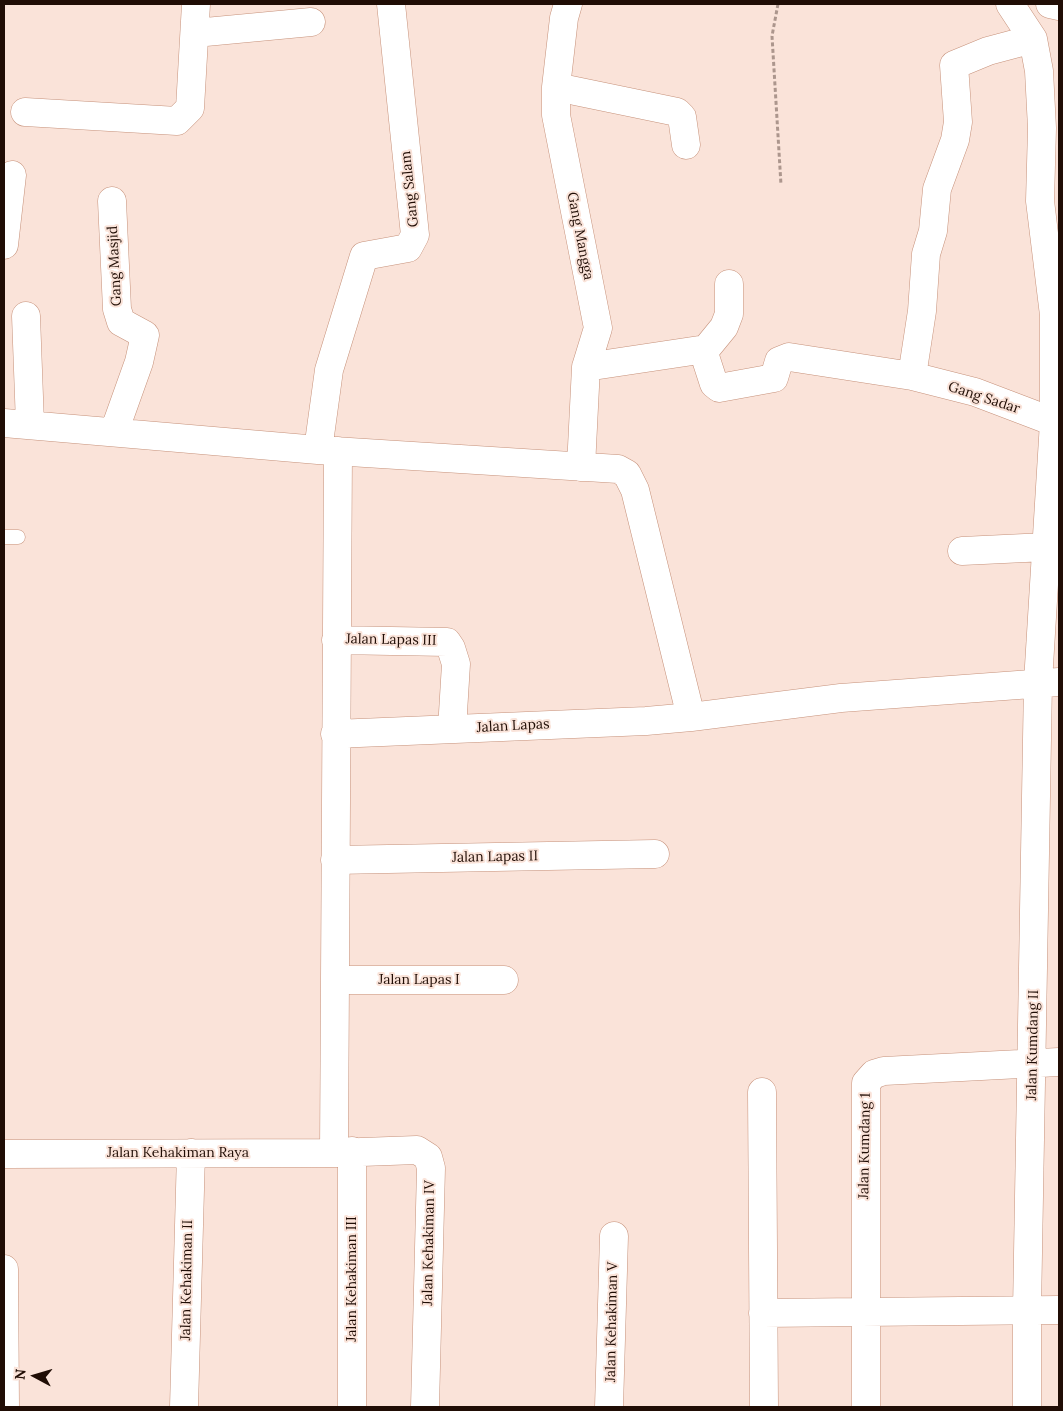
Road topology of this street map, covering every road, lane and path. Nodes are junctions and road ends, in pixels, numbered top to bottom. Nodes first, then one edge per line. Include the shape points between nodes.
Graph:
1 (196, 4) edge
2 (391, 4) edge
3 (568, 4) edge
4 (778, 4) edge
5 (1010, 4) edge
6 (1050, 4) edge
7 (1059, 6) edge
8 (311, 22) dead end
9 (194, 33) junction
10 (1033, 40) junction
11 (556, 87) junction
12 (25, 112) dead end
13 (686, 145) dead end
14 (12, 175) dead end
15 (781, 185) dead end
16 (112, 201) dead end
17 (1053, 242) edge
18 (4, 244) edge
19 (729, 284) dead end
20 (26, 316) dead end
21 (703, 350) junction
22 (586, 367) junction
23 (912, 376) junction
24 (1054, 422) junction
25 (17, 423) edge
26 (114, 432) junction
27 (328, 451) junction
28 (581, 467) junction
29 (4, 537) edge
30 (18, 537) dead end
31 (1046, 547) junction
32 (962, 551) dead end
33 (336, 640) junction
34 (1049, 682) edge
35 (691, 717) junction
36 (452, 729) junction
37 (335, 734) junction
38 (655, 854) dead end
39 (335, 860) junction
40 (335, 980) junction
41 (504, 980) dead end
42 (1046, 1062) edge
43 (762, 1092) dead end
44 (343, 1152) junction
45 (191, 1153) junction
46 (4, 1154) edge
47 (614, 1236) dead end
48 (4, 1269) edge
49 (1027, 1310) junction
50 (1059, 1310) edge
51 (865, 1312) junction
52 (764, 1314) junction
53 (5, 1407) edge
54 (184, 1407) edge
55 (352, 1407) edge
56 (425, 1407) edge
57 (609, 1407) edge
58 (764, 1407) edge
59 (866, 1407) edge
60 (1028, 1407) edge

1 - 9 street
2 - 27 street, Gang Salam via 415,235 408,248 364,256 330,370
3 - 11 street, Gang Mangga
4 - 15 path via 772,36
5 - 10 street
6 - 7 street
8 - 9 street
9 - 12 street via 190,108 177,121
10 - 17 street, Jalan Kumdang II via 1039,70 1042,128 1040,201
10 - 23 street via 988,51 954,65 958,122 955,140 936,189
11 - 13 street via 677,112 682,117
11 - 22 street, Gang Mangga via 556,115 598,328
14 - 18 street
16 - 26 street, Gang Masjid via 116,309 121,322 145,335 139,362
17 - 24 street, Jalan Kumdang II
19 - 21 street via 729,314 724,327
20 - 25 street
21 - 22 street
21 - 23 street, Gang Sadar via 714,384 719,388 774,378 779,360 789,357
22 - 28 street, Gang Mangga
23 - 24 street, Gang Sadar via 975,392
24 - 31 street, Jalan Kumdang II
25 - 26 street
26 - 27 street
27 - 28 street
27 - 33 street, Jalan Kehakiman III
28 - 35 street via 618,469 627,474 633,485
29 - 30 lane
31 - 32 street
31 - 34 street, Jalan Kumdang II
33 - 36 street, Jalan Lapas III via 447,642 456,664
33 - 37 street, Jalan Kehakiman III
34 - 35 street, Jalan Lapas via 841,698
34 - 42 street, Jalan Kumdang II
35 - 36 street, Jalan Lapas
36 - 37 street, Jalan Lapas
37 - 39 street, Jalan Kehakiman III
38 - 39 street, Jalan Lapas II
39 - 40 street, Jalan Kehakiman III
40 - 41 street, Jalan Lapas I
40 - 44 street, Jalan Kehakiman III
42 - 49 street, Jalan Kumdang II
42 - 51 street, Jalan Kumdang 1 via 884,1071 869,1079 865,1093
43 - 52 street
44 - 45 street, Jalan Kehakiman Raya
44 - 55 street, Jalan Kehakiman III
44 - 56 street, Jalan Kehakiman IV via 417,1150 428,1157 431,1168
45 - 46 street, Jalan Kehakiman Raya
45 - 54 street, Jalan Kehakiman II
47 - 57 street, Jalan Kehakiman V
48 - 53 street
49 - 50 street
49 - 51 street
49 - 60 street, Jalan Kumdang II
51 - 52 street
51 - 59 street, Jalan Kumdang 1
52 - 58 street

